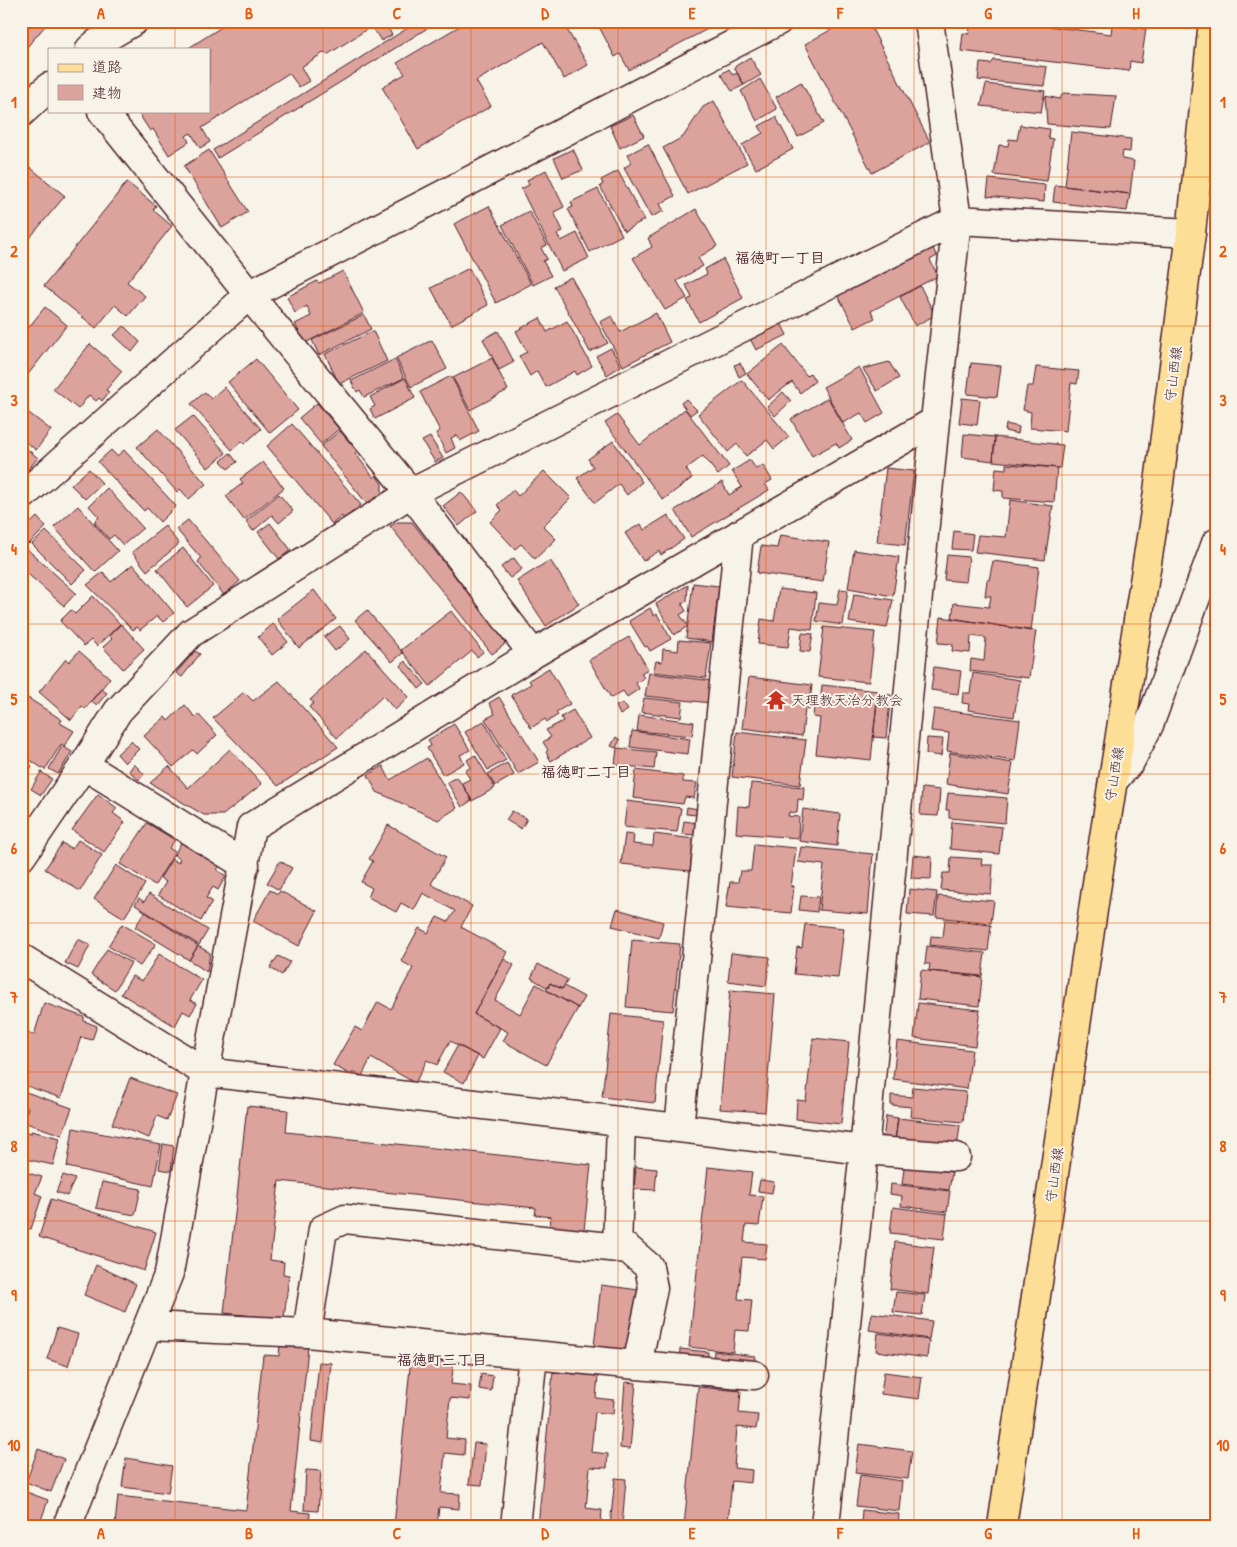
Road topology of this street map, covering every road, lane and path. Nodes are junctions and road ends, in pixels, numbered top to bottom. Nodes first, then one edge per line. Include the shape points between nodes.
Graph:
1 (134, 21) edge
2 (778, 21) edge
3 (929, 21) edge
4 (1213, 21) edge
5 (99, 38) edge
6 (48, 88) edge
7 (103, 112) edge
8 (21, 113) edge
9 (957, 220) junction
10 (1191, 233) junction
11 (249, 295) junction
12 (935, 421) junction
13 (411, 493) junction
14 (21, 497) edge
15 (739, 534) junction
16 (1216, 543) edge
17 (533, 654) junction
18 (84, 765) junction
19 (1113, 781) junction
20 (21, 857) edge
21 (245, 865) junction
22 (21, 958) edge
23 (205, 1072) junction
24 (621, 1122) junction
25 (679, 1128) junction
26 (864, 1150) junction
27 (956, 1157) dead end
28 (616, 1248) junction
29 (645, 1324) junction
30 (148, 1326) junction
31 (307, 1333) junction
32 (533, 1355) junction
33 (637, 1365) junction
34 (665, 1368) junction
35 (754, 1374) dead end
36 (67, 1526) edge
37 (515, 1526) edge
38 (825, 1526) edge
39 (1002, 1526) edge

1 - 5 street
2 - 11 street
3 - 9 street
4 - 10 main road, 守山西線
6 - 8 street
7 - 11 street
9 - 10 street
9 - 12 street
9 - 13 street
10 - 19 main road, 守山西線 via 1157,499
11 - 13 street
11 - 14 street
12 - 15 street
12 - 26 street
13 - 17 street
13 - 18 street via 191,632 118,711
15 - 17 street
15 - 25 street
16 - 19 street via 1149,724 1130,762
17 - 21 street via 251,827
18 - 20 street
18 - 21 street
19 - 39 main road, 守山西線
21 - 23 street
22 - 23 street
23 - 24 street
23 - 30 street via 169,1273
24 - 25 street
24 - 28 street
25 - 26 street
26 - 27 street
26 - 38 street
28 - 29 street via 628,1249 649,1267 653,1288
28 - 31 street via 345,1219 323,1229
29 - 33 street
29 - 34 street
30 - 31 street
30 - 36 street
31 - 32 street
32 - 33 street
32 - 37 street
33 - 34 street
34 - 35 street

